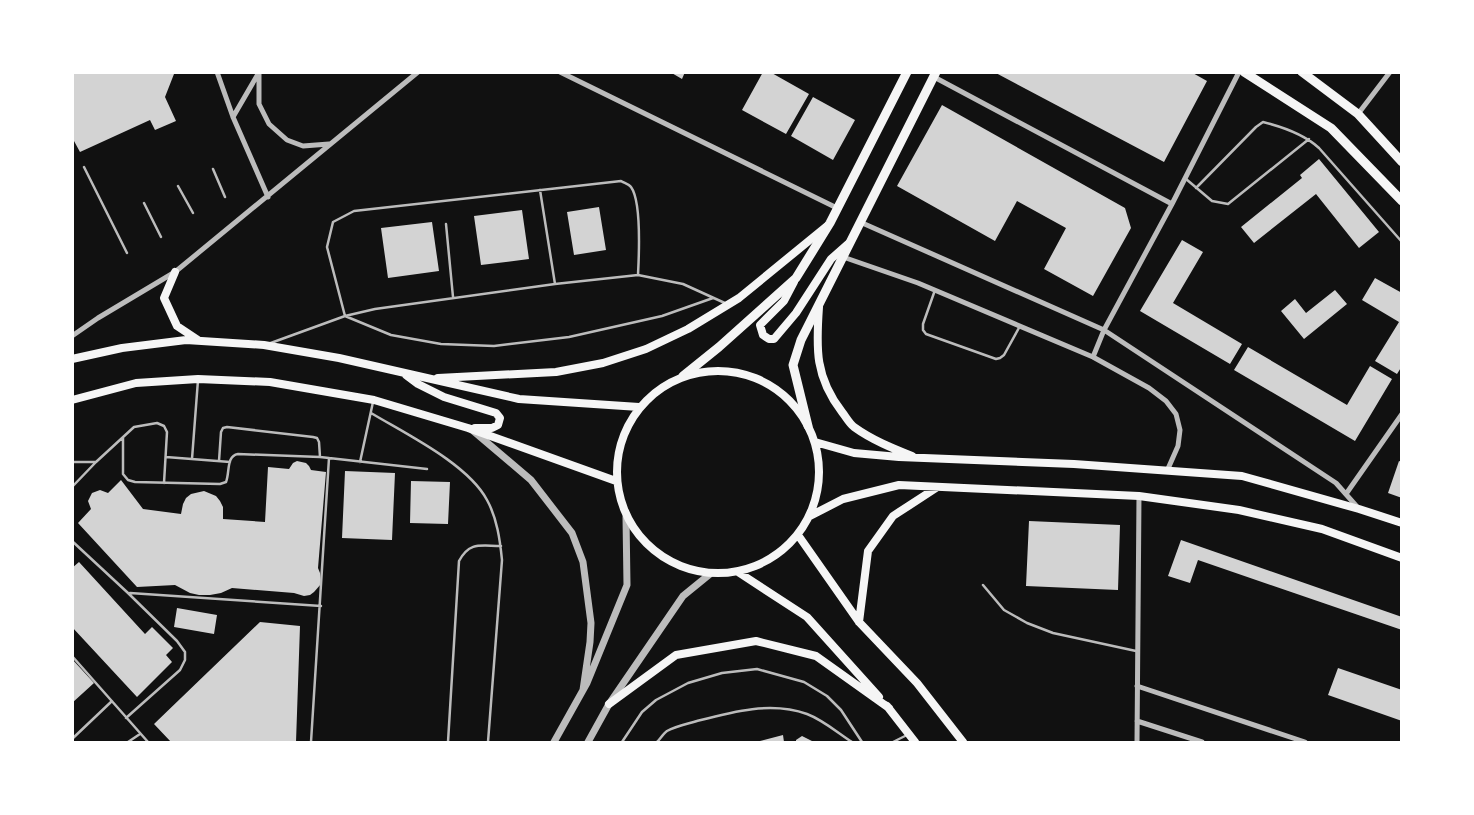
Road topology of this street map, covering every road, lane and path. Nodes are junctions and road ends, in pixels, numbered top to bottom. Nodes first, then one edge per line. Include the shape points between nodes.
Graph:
1 (217, 72) edge
2 (225, 72) edge
3 (418, 72) edge
4 (560, 72) edge
5 (907, 72) edge
6 (1239, 72) edge
7 (1244, 72) edge
8 (1302, 72) edge
9 (1390, 72) edge
10 (259, 73) edge
11 (935, 75) edge
12 (220, 80) junction
13 (1358, 114) junction
14 (233, 117) junction
15 (1309, 139) junction
16 (330, 144) junction
17 (1402, 162) edge
18 (84, 168) dead end
19 (213, 169) dead end
20 (1185, 178) junction
21 (178, 186) dead end
22 (1196, 188) junction
23 (540, 190) junction
24 (225, 197) dead end
25 (268, 197) junction
26 (1402, 201) edge
27 (144, 203) dead end
28 (1172, 204) junction
29 (837, 208) junction
30 (193, 213) dead end
31 (860, 222) junction
32 (830, 223) junction
33 (446, 224) dead end
34 (161, 237) dead end
35 (851, 241) junction
36 (1402, 242) edge
37 (127, 253) dead end
38 (843, 257) junction
39 (175, 272) junction
40 (638, 275) junction
41 (796, 278) junction
42 (555, 284) junction
43 (934, 290) junction
44 (453, 297) junction
45 (713, 298) junction
46 (819, 304) junction
47 (728, 305) junction
48 (345, 316) junction
49 (1020, 326) junction
50 (1104, 330) junction
51 (72, 336) edge
52 (200, 341) junction
53 (264, 345) junction
54 (1093, 357) junction
55 (72, 358) edge
56 (403, 372) junction
57 (683, 376) junction
58 (429, 378) junction
59 (198, 379) junction
60 (72, 400) edge
61 (374, 400) junction
62 (639, 406) junction
63 (371, 413) junction
64 (1402, 414) edge
65 (808, 426) junction
66 (468, 428) junction
67 (122, 438) junction
68 (815, 442) junction
69 (320, 457) junction
70 (166, 458) junction
71 (329, 458) junction
72 (917, 458) junction
73 (192, 459) junction
74 (219, 461) junction
75 (72, 462) edge
76 (96, 462) junction
77 (230, 462) junction
78 (360, 462) junction
79 (427, 469) dead end
80 (1167, 471) junction
81 (616, 481) junction
82 (164, 483) junction
83 (72, 487) edge
84 (936, 488) junction
85 (1346, 494) junction
86 (1139, 496) junction
87 (1359, 508) junction
88 (810, 516) junction
89 (626, 517) junction
90 (1402, 523) edge
91 (798, 535) junction
92 (72, 542) edge
93 (501, 546) junction
94 (1402, 558) edge
95 (738, 572) junction
96 (710, 574) junction
97 (983, 585) dead end
98 (128, 593) junction
99 (321, 606) junction
100 (859, 622) junction
101 (1138, 651) junction
102 (72, 656) edge
103 (1138, 686) junction
104 (583, 690) junction
105 (112, 701) junction
106 (609, 704) junction
107 (889, 708) junction
108 (126, 718) junction
109 (1137, 721) junction
110 (140, 734) junction
111 (909, 734) junction
112 (72, 739) edge
113 (128, 742) edge
114 (148, 742) edge
115 (312, 742) edge
116 (448, 742) edge
117 (488, 742) edge
118 (554, 742) edge
119 (588, 742) edge
120 (622, 742) edge
121 (657, 742) edge
122 (852, 742) edge
123 (862, 742) edge
124 (893, 742) edge
125 (915, 742) edge
126 (963, 742) edge
127 (1137, 742) edge
128 (1202, 742) edge
129 (1305, 742) edge

1 - 12 street
2 - 12 street
3 - 16 street
4 - 29 street
5 - 29 main road
6 - 20 street
7 - 26 main road via 1331,128
8 - 13 main road
9 - 13 street
10 - 14 street
10 - 16 street via 259,104 269,124 288,140 302,146
11 - 28 street
11 - 31 main road
12 - 14 street
13 - 17 main road
14 - 25 street
15 - 22 lane via 1228,204 1212,201
15 - 22 lane via 1263,122
15 - 36 lane
16 - 25 street
18 - 37 lane
19 - 24 lane
20 - 22 lane
20 - 28 street
21 - 30 lane
23 - 40 lane via 621,181 630,186 637,199
23 - 42 lane
23 - 48 lane via 354,211 333,222 327,247
25 - 39 street
27 - 34 lane
28 - 50 street
29 - 32 main road
31 - 35 main road
31 - 50 street
32 - 41 main road
32 - 47 main road
33 - 44 lane
35 - 38 main road
35 - 41 main road via 831,259 780,333 768,339 760,325 784,301
38 - 43 street
38 - 46 main road
39 - 51 street
39 - 52 main road via 164,298 176,326
40 - 42 lane
40 - 45 lane via 683,284
41 - 57 main road
42 - 44 lane
43 - 49 street
43 - 49 lane via 923,324 926,334 996,359 1004,355
44 - 48 lane
45 - 47 lane
45 - 48 lane via 662,316 569,337 494,346 441,344 392,335
46 - 65 main road via 793,364
46 - 72 main road via 817,344 821,375 836,405 852,426 880,443
47 - 58 main road via 655,345 603,362 556,372
48 - 53 lane
49 - 54 street
50 - 54 street
50 - 85 street via 1336,483
52 - 53 main road
52 - 55 main road via 122,348
53 - 56 main road
54 - 80 street via 1150,388 1176,414 1180,430 1178,446
56 - 58 main road
56 - 66 main road via 444,397 496,413 500,418 498,426 492,428
57 - 62 main road via 659,388
57 - 65 main road via 712,370 750,376 768,384 791,402
58 - 62 main road via 519,399
59 - 60 main road via 136,383
59 - 61 main road via 270,382
59 - 73 lane
61 - 63 lane
61 - 66 main road
62 - 81 main road via 625,429 617,454
63 - 78 lane
63 - 93 lane via 452,462 474,482 494,515
64 - 85 street
65 - 68 main road
66 - 81 main road
66 - 104 street via 531,480 572,533 583,562 591,623
67 - 70 lane via 134,427 157,423 164,426 167,432
67 - 76 lane
67 - 82 lane via 123,474 128,480
68 - 72 main road via 854,453
68 - 88 main road via 820,466 818,492
69 - 71 lane
69 - 74 lane via 317,438 227,427 221,432
69 - 77 lane via 238,454 231,457
70 - 73 lane
70 - 82 lane
71 - 78 lane
71 - 99 lane
72 - 80 main road
73 - 74 lane
74 - 77 lane
75 - 76 lane
76 - 83 lane
77 - 82 lane via 226,482 220,484
78 - 79 lane
80 - 87 main road via 1242,476
81 - 89 main road
84 - 86 main road
84 - 88 main road via 899,485 843,499
84 - 100 main road via 893,516 868,551
85 - 87 street
86 - 94 main road via 1239,510 1322,529
86 - 101 street
87 - 90 main road
88 - 91 main road
89 - 96 main road via 647,545 676,565
89 - 104 street via 627,585
91 - 95 main road via 781,552 760,565
91 - 100 main road
92 - 98 lane
93 - 116 lane via 471,546 459,561
93 - 117 lane
95 - 96 main road
95 - 107 main road via 807,617
96 - 106 street via 683,596
97 - 101 lane via 1004,610 1027,623 1053,633
98 - 99 lane
98 - 108 lane via 177,641 185,652 185,660 180,670
99 - 115 lane
100 - 126 main road via 917,683
101 - 103 street
102 - 105 lane
103 - 109 street
103 - 129 street
104 - 118 street
105 - 108 lane
105 - 112 lane
106 - 107 main road via 676,655 756,641 816,656
106 - 119 street
107 - 111 main road
108 - 110 lane
109 - 127 street
109 - 128 street
110 - 113 lane
110 - 114 lane
111 - 124 lane
111 - 125 main road
120 - 123 lane via 642,712 656,700 688,683 722,673 757,668 804,682 827,696
121 - 122 lane via 675,728 761,708 806,713

